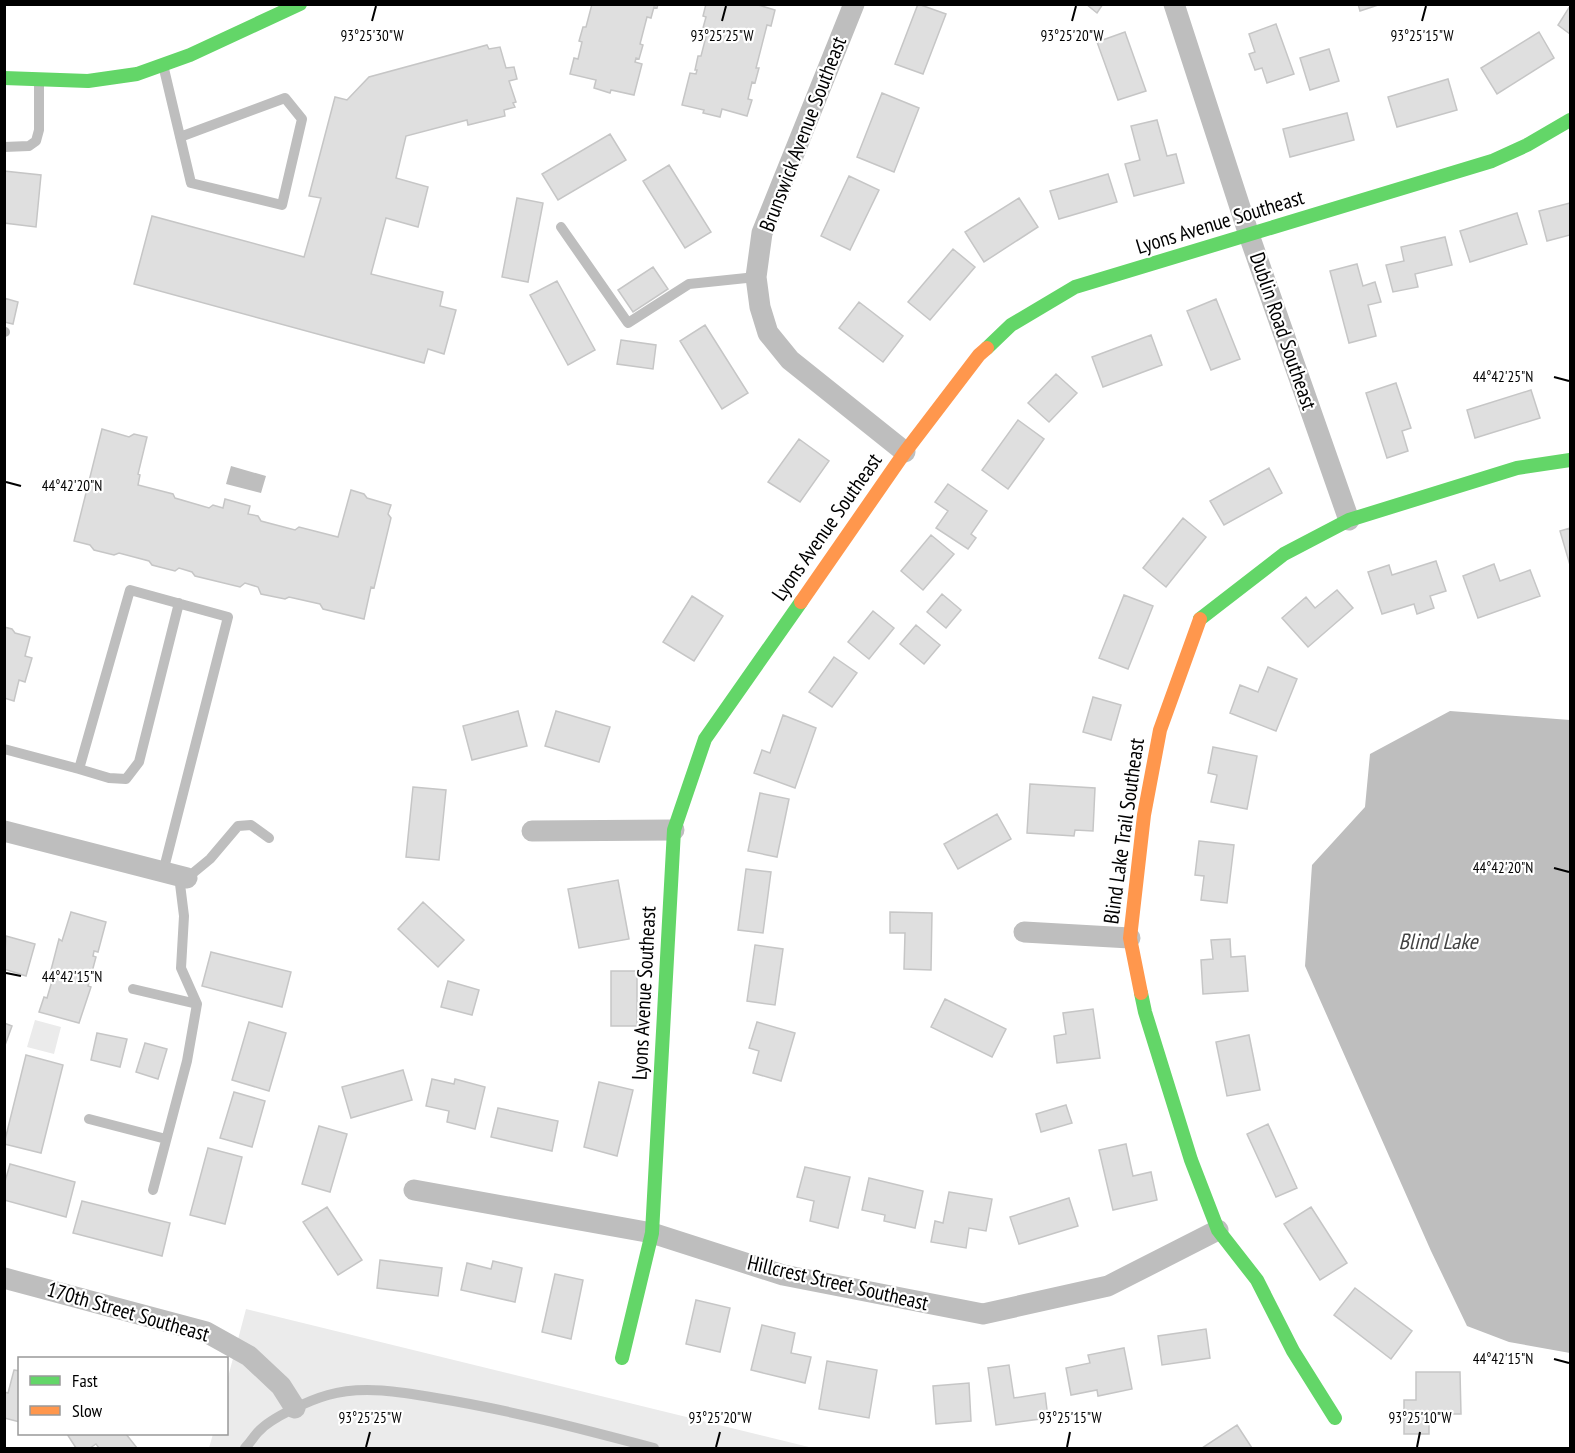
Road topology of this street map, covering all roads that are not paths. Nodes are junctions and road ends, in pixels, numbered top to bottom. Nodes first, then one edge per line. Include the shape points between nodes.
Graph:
1 (300, 4) edge
2 (854, 4) edge
3 (1174, 4) edge
4 (163, 65) junction
5 (4, 78) edge
6 (39, 80) junction
7 (1570, 120) edge
8 (180, 138) junction
9 (4, 147) edge
10 (561, 227) dead end
11 (1249, 235) junction
12 (756, 276) junction
13 (905, 452) junction
14 (1570, 460) edge
15 (1349, 520) junction
16 (179, 603) junction
17 (4, 749) edge
18 (79, 769) junction
19 (674, 830) junction
20 (4, 831) edge
21 (532, 831) dead end
22 (269, 838) dead end
23 (176, 875) junction
24 (1024, 932) dead end
25 (1130, 938) junction
26 (133, 989) dead end
27 (197, 1004) junction
28 (89, 1119) dead end
29 (166, 1138) junction
30 (153, 1190) dead end
31 (414, 1190) dead end
32 (1218, 1230) junction
33 (652, 1233) junction
34 (4, 1278) edge
35 (622, 1358) dead end
36 (295, 1408) junction
37 (1335, 1418) dead end
38 (245, 1449) edge
39 (654, 1449) edge

1 - 4 street
2 - 12 street, Brunswick Avenue Southeast via 762,233
3 - 11 street, Dublin Road Southeast
4 - 6 street via 101,80
4 - 8 lane
5 - 6 street
6 - 9 lane via 36,141 29,146
7 - 11 street, Lyons Avenue Southeast via 1491,160
8 - 8 lane via 191,183 282,205 302,119 285,98
10 - 12 lane via 628,323 689,284
11 - 13 street, Lyons Avenue Southeast via 1075,287 1042,305 1011,325 979,355
11 - 15 street, Dublin Road Southeast
12 - 13 street, Brunswick Avenue Southeast via 768,333 790,360
13 - 19 street, Lyons Avenue Southeast via 705,740
14 - 15 street, Blind Lake Trail Southeast via 1517,468
15 - 25 street, Blind Lake Trail Southeast via 1284,554 1198,620 1160,730 1144,815
16 - 18 lane via 139,762 126,779
16 - 18 lane via 130,590
16 - 23 lane via 228,617
17 - 18 lane
19 - 21 street
19 - 33 street, Lyons Avenue Southeast
20 - 23 street
22 - 23 lane via 251,825 237,826 210,859
23 - 27 lane via 184,916 181,968
24 - 25 street
25 - 32 street, Blind Lake Trail Southeast via 1145,1012 1191,1160
26 - 27 lane
27 - 29 lane via 187,1061
28 - 29 lane
29 - 30 lane
31 - 33 street, Hillcrest Street Southeast
32 - 33 street, Hillcrest Street Southeast via 1108,1286 983,1314 783,1275
32 - 37 street, Blind Lake Trail Southeast via 1257,1280 1293,1351
33 - 35 street, Lyons Avenue Southeast
34 - 36 street, 170th Street Southeast via 206,1332 249,1356 281,1386
36 - 38 lane via 261,1429
36 - 39 lane via 329,1395 360,1390 416,1395 538,1418

